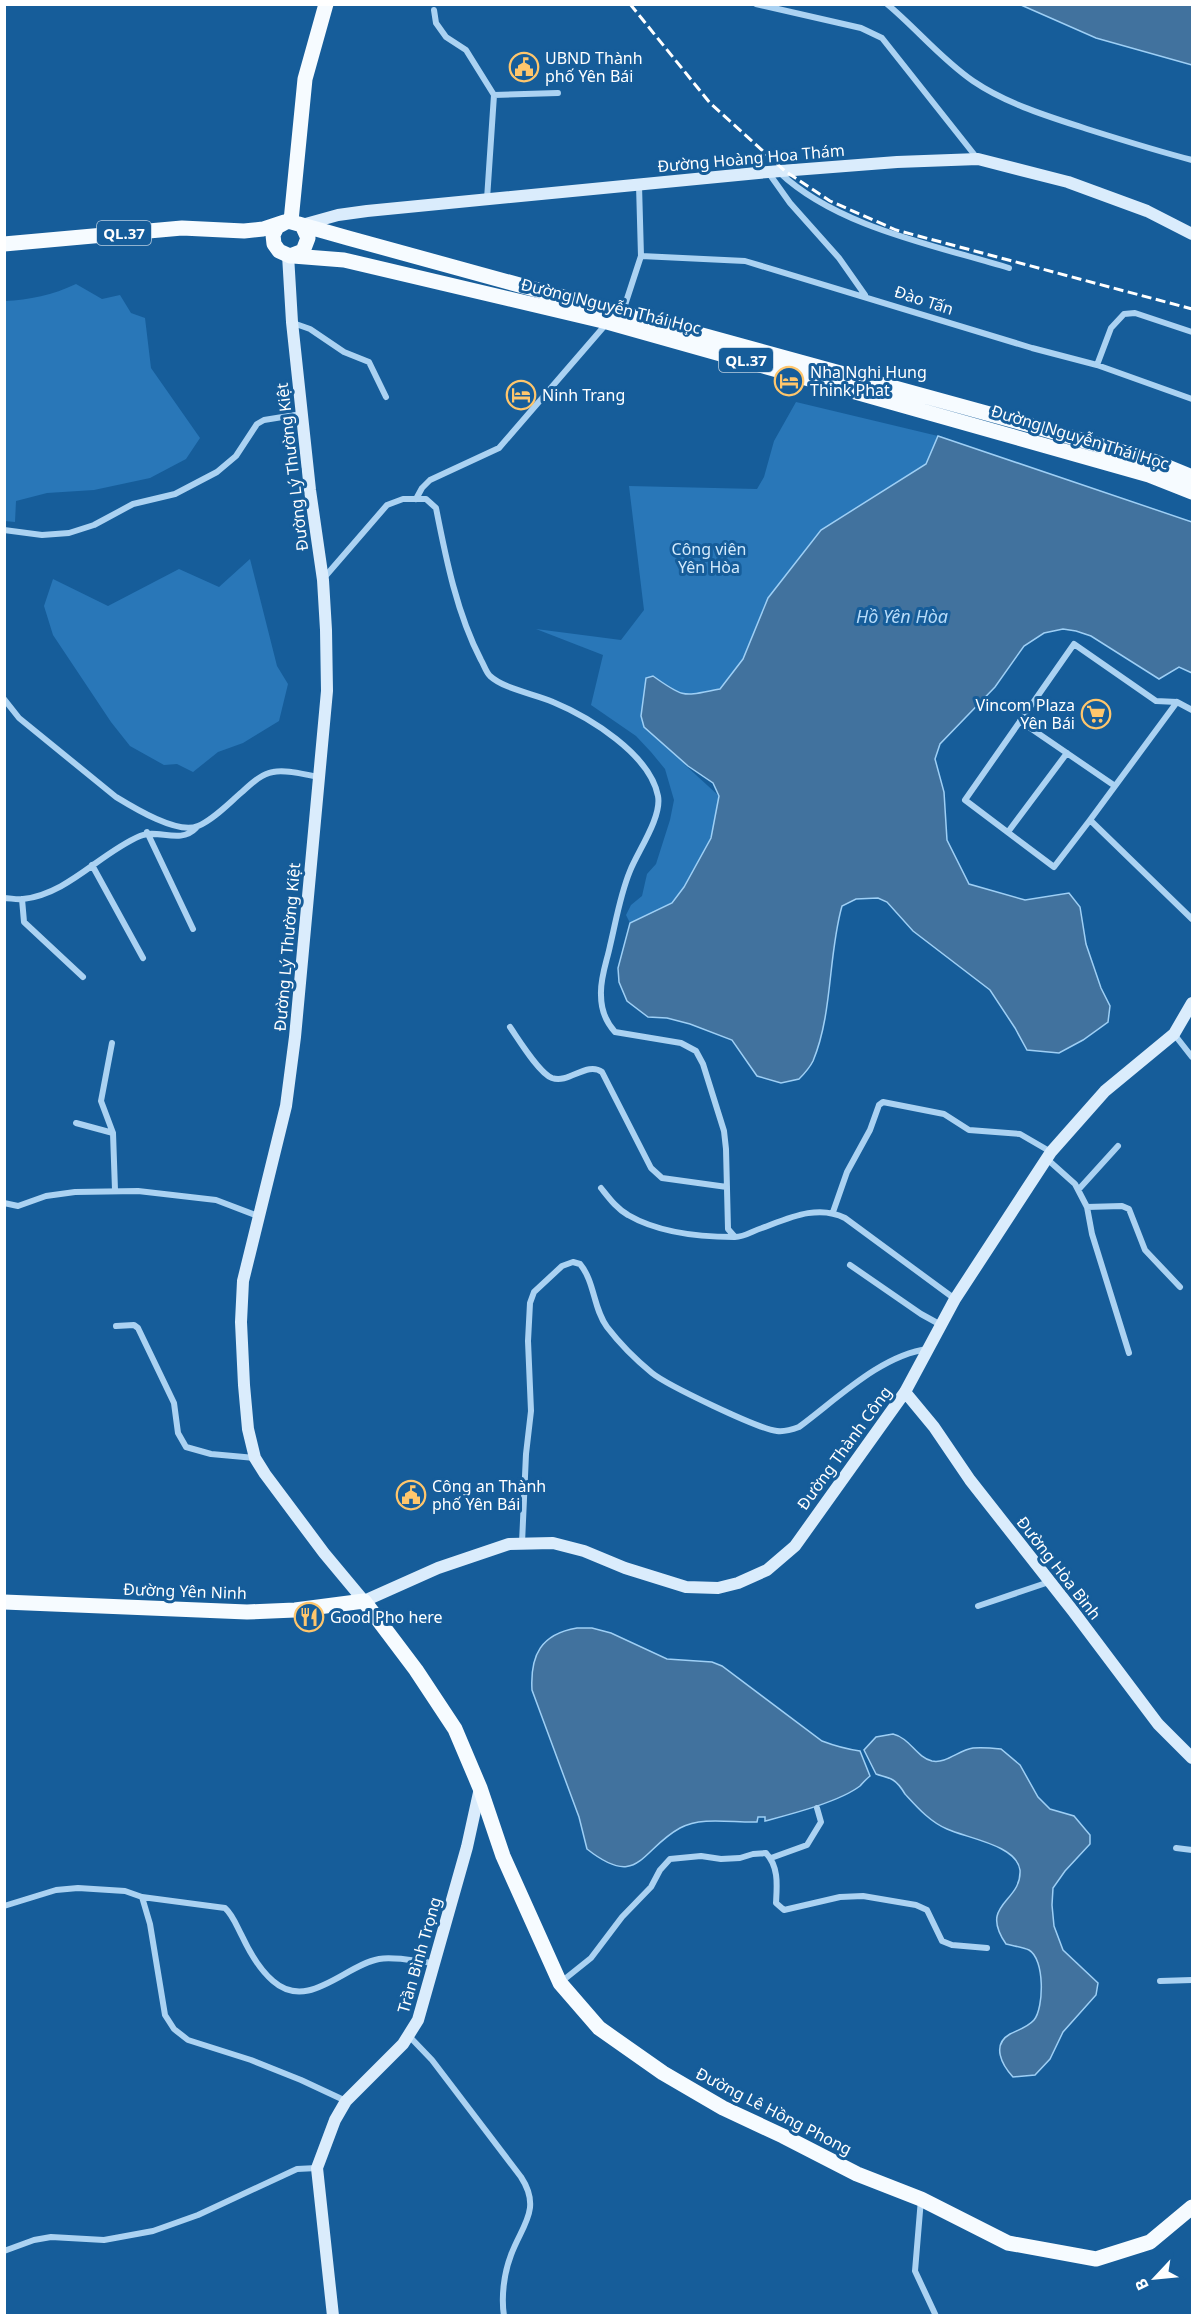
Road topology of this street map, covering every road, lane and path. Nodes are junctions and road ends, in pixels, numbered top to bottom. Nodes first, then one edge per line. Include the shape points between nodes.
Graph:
1 (326, 4) edge
2 (756, 4) edge
3 (887, 4) edge
4 (434, 10) dead end
5 (558, 93) dead end
6 (494, 94) junction
7 (978, 159) junction
8 (1192, 160) edge
9 (773, 172) junction
10 (639, 185) junction
11 (487, 200) junction
12 (292, 223) junction
13 (244, 231) junction
14 (1192, 234) edge
15 (4, 244) edge
16 (286, 254) junction
17 (641, 256) junction
18 (1009, 268) dead end
19 (865, 296) junction
20 (622, 312) junction
21 (292, 322) junction
22 (607, 322) junction
23 (1192, 332) edge
24 (1097, 364) junction
25 (386, 397) dead end
26 (1192, 399) edge
27 (303, 414) junction
28 (1192, 477) edge
29 (1192, 492) edge
30 (416, 499) junction
31 (4, 530) edge
32 (323, 580) junction
33 (4, 699) edge
34 (1177, 702) junction
35 (1192, 710) edge
36 (1020, 722) junction
37 (1067, 753) junction
38 (320, 777) junction
39 (1115, 786) junction
40 (1090, 820) junction
41 (197, 827) junction
42 (147, 832) junction
43 (1008, 832) junction
44 (92, 865) junction
45 (4, 898) edge
46 (22, 899) junction
47 (1192, 919) edge
48 (193, 929) dead end
49 (143, 958) dead end
50 (83, 977) dead end
51 (1192, 1003) edge
52 (510, 1028) dead end
53 (1174, 1034) junction
54 (112, 1043) dead end
55 (1192, 1057) edge
56 (76, 1123) dead end
57 (113, 1133) junction
58 (1118, 1146) dead end
59 (1049, 1155) junction
60 (727, 1187) junction
61 (601, 1188) dead end
62 (1079, 1189) junction
63 (115, 1190) junction
64 (4, 1203) edge
65 (1087, 1207) junction
66 (833, 1212) junction
67 (258, 1216) junction
68 (735, 1237) junction
69 (850, 1265) dead end
70 (1180, 1287) dead end
71 (955, 1299) junction
72 (942, 1325) junction
73 (116, 1326) dead end
74 (930, 1348) junction
75 (1129, 1353) dead end
76 (905, 1392) junction
77 (255, 1458) junction
78 (522, 1544) junction
79 (1049, 1581) junction
80 (364, 1601) junction
81 (4, 1602) edge
82 (978, 1606) dead end
83 (1192, 1758) edge
84 (480, 1788) junction
85 (817, 1808) dead end
86 (1176, 1848) dead end
87 (1192, 1850) edge
88 (771, 1858) junction
89 (142, 1897) junction
90 (4, 1906) edge
91 (987, 1948) dead end
92 (435, 1964) junction
93 (1192, 1980) edge
94 (1160, 1981) dead end
95 (560, 1983) junction
96 (410, 2036) junction
97 (346, 2101) junction
98 (316, 2168) junction
99 (921, 2199) junction
100 (1192, 2207) edge
101 (4, 2251) edge
102 (333, 2316) edge
103 (504, 2316) edge
104 (936, 2316) edge

1 - 12 main road via 305,80
2 - 7 street via 861,28 882,38
3 - 8 street via 971,80 1002,98 1048,117
4 - 6 street via 436,23 446,37 466,50
5 - 6 street
6 - 11 street
7 - 9 main road, Đường Hoàng Hoa Thám
7 - 14 main road, Đường Hoàng Hoa Thám via 1068,182 1147,211
9 - 10 main road, Đường Hoàng Hoa Thám
9 - 18 street via 862,222
9 - 19 street via 790,203 839,258
10 - 11 main road, Đường Hoàng Hoa Thám
10 - 17 street
11 - 12 main road, Đường Hoàng Hoa Thám
12 - 13 main road, QL.37
12 - 16 main road via 277,227 273,235 274,243
12 - 16 main road via 307,232 307,243 301,252
12 - 20 main road, Đường Nguyễn Thái Học / QL.37
13 - 15 main road, QL.37 via 182,228
13 - 16 main road, QL.37
16 - 21 main road, Đường Lý Thường Kiệt
16 - 22 main road, Đường Nguyễn Thái Học / QL.37 via 344,260
17 - 19 street, Đào Tấn via 745,261
17 - 20 street
19 - 24 street, Đào Tấn
20 - 28 main road, Đường Nguyễn Thái Học / QL.37 via 1030,425 1153,461
21 - 25 street via 369,362
21 - 27 main road, Đường Lý Thường Kiệt
22 - 29 main road, Đường Nguyễn Thái Học / QL.37 via 1149,475
22 - 30 street via 499,448 430,480
23 - 24 street via 1135,313 1124,314 1113,324
24 - 26 street, Đào Tấn
27 - 31 street via 257,424 236,456 217,472 175,494 133,504 94,525 69,533 42,535
27 - 32 main road, Đường Lý Thường Kiệt
30 - 32 street via 387,505
30 - 60 street via 426,499 436,508 455,591 474,646 489,675 554,702 598,726 634,754 652,780 659,797 657,808 629,872 603,978 602,1007 615,1032 681,1042 696,1051 724,1131
32 - 38 main road, Đường Lý Thường Kiệt via 327,691
33 - 41 street via 20,718 116,797 178,827
34 - 35 street
34 - 36 street via 1156,701 1074,644
34 - 39 street
36 - 37 street
36 - 43 street via 965,800
37 - 39 street
37 - 43 street
38 - 41 street via 271,772
38 - 67 main road, Đường Lý Thường Kiệt via 286,1106
39 - 40 street
40 - 43 street via 1054,867
40 - 47 street
41 - 42 street via 177,836
42 - 44 street
42 - 48 street
44 - 46 street via 48,892
44 - 49 street
45 - 46 street
46 - 50 street via 24,922
51 - 53 main road, Đường Thành Công
52 - 60 street via 552,1078 595,1068 602,1072 657,1175
53 - 55 street
53 - 59 main road, Đường Thành Công via 1105,1091
54 - 57 street via 101,1101
56 - 57 street
57 - 63 street
58 - 62 street
59 - 62 street
59 - 66 street via 1020,1134 969,1130 944,1114 883,1102 847,1172
59 - 71 main road, Đường Thành Công
60 - 68 street via 728,1229
61 - 68 street via 628,1215 655,1226 699,1236
62 - 65 street
63 - 64 street via 57,1194 18,1206
63 - 67 street via 216,1200
65 - 70 street via 1129,1209 1145,1250
65 - 75 street
66 - 68 street via 814,1211
66 - 71 street
67 - 77 main road, Đường Lý Thường Kiệt via 242,1300 246,1407
69 - 72 street
71 - 72 main road, Đường Thành Công
72 - 74 main road, Đường Thành Công
73 - 77 street via 138,1328 174,1403 178,1433 186,1447
74 - 76 main road, Đường Thành Công
74 - 78 street via 889,1361 799,1427 777,1431 653,1375 603,1321 580,1264 562,1266 534,1292 529,1314 531,1402
76 - 78 main road, Đường Thành Công via 795,1546 767,1570 738,1583 718,1588 686,1587 584,1551 553,1543
76 - 79 main road, Đường Hòa Bình
77 - 80 main road, Đường Lý Thường Kiệt via 279,1495
78 - 80 main road, Đường Thành Công via 509,1544 438,1568
79 - 82 street
79 - 83 main road, Đường Hòa Bình via 1158,1724
80 - 81 main road, Đường Yên Ninh via 247,1612
80 - 84 main road, Đường Lê Hồng Phong via 455,1729
84 - 92 main road, Trần Bình Trọng
84 - 95 main road, Đường Lê Hồng Phong via 503,1856
85 - 88 street via 820,1822 807,1845
86 - 87 street
88 - 91 street via 777,1875 776,1903 784,1910 840,1897 863,1896 916,1905 927,1910 942,1941
88 - 95 street via 766,1853 740,1858 670,1859 591,1958
89 - 90 street via 114,1890 69,1888
89 - 92 street via 225,1908 251,1956 275,1983 286,1989 312,1989 381,1959
89 - 97 street via 165,2015 174,2029 188,2040 251,2060
92 - 96 main road, Trần Bình Trọng
93 - 94 street
95 - 99 main road, Đường Lê Hồng Phong via 599,2028 723,2109 857,2174
96 - 97 main road, Trần Bình Trọng
96 - 103 street via 521,2177 531,2196 531,2210 506,2270
97 - 98 main road, Trần Bình Trọng
98 - 101 street via 297,2169 198,2215 153,2231 104,2241 51,2237
98 - 102 main road, Trần Bình Trọng
99 - 100 main road, Đường Lê Hồng Phong via 1008,2243 1096,2259 1150,2242
99 - 104 street via 915,2271

